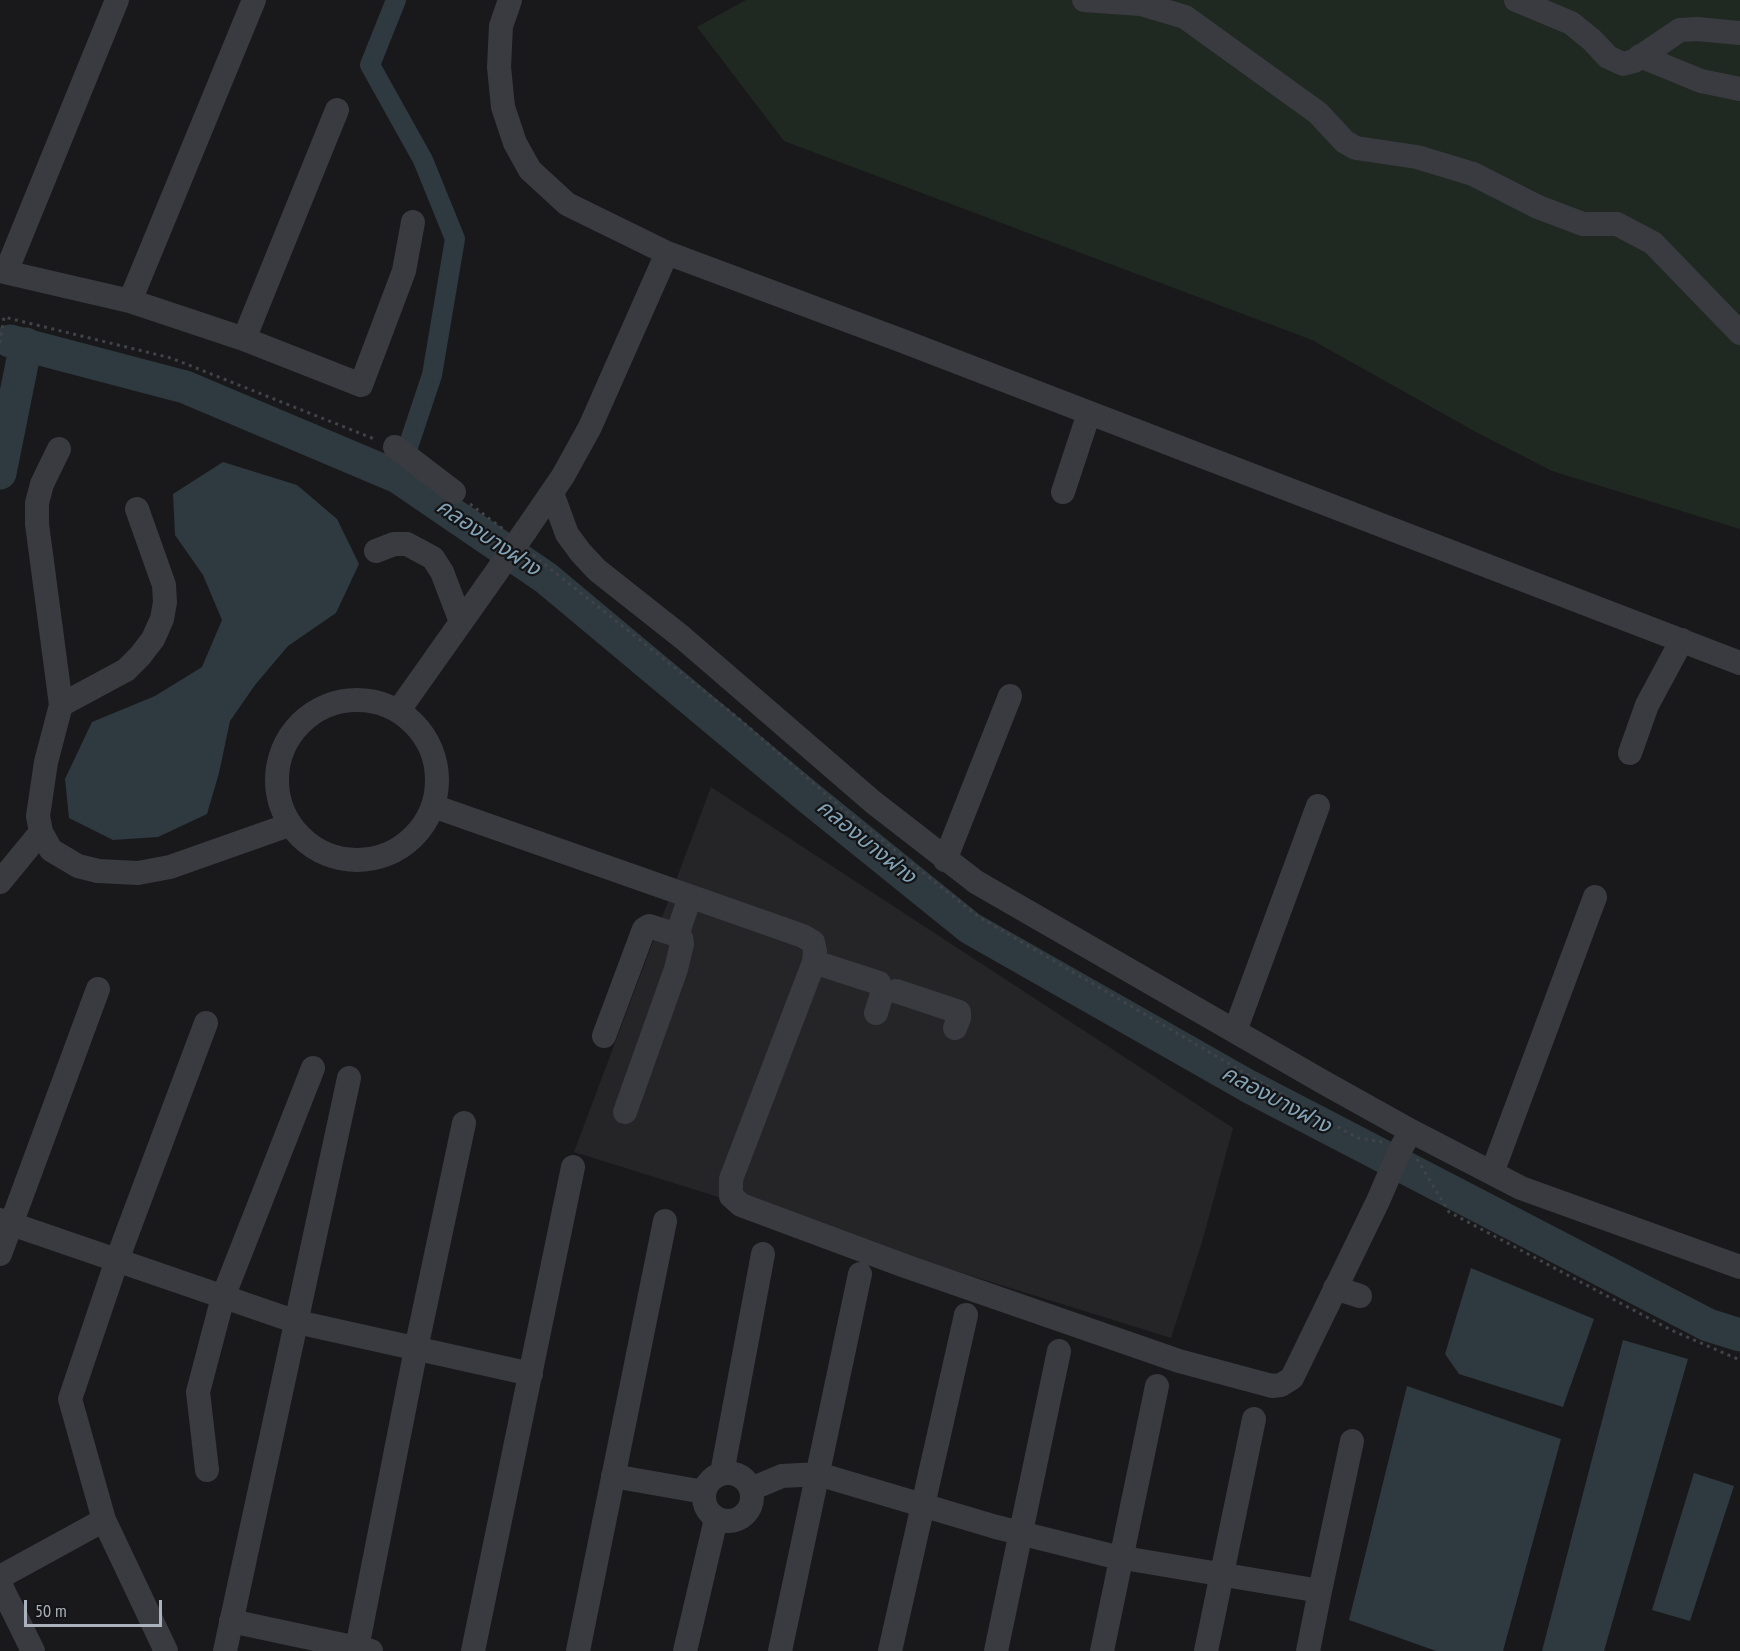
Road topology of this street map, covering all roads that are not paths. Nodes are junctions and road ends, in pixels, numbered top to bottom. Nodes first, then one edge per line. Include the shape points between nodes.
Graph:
1 (117, 0) edge
2 (254, 0) edge
3 (510, 0) edge
4 (1084, 0) edge
5 (1516, 0) edge
6 (1740, 33) edge
7 (1640, 56) junction
8 (1740, 89) edge
9 (337, 110) dead end
10 (413, 222) dead end
11 (667, 253) junction
12 (3, 271) edge
13 (130, 301) junction
14 (1740, 333) edge
15 (244, 339) junction
16 (1089, 413) junction
17 (395, 447) road end
18 (59, 449) dead end
19 (454, 492) dead end
20 (1063, 492) dead end
21 (552, 493) junction
22 (137, 509) dead end
23 (376, 551) dead end
24 (461, 622) junction
25 (1682, 640) junction
26 (1740, 663) edge
27 (1010, 696) dead end
28 (62, 705) junction
29 (399, 710) junction
30 (1630, 753) dead end
31 (433, 806) junction
32 (1318, 806) dead end
33 (289, 825) junction
34 (40, 832) junction
35 (945, 860) junction
36 (0, 882) edge
37 (690, 897) junction
38 (1595, 897) dead end
39 (676, 935) junction
40 (814, 962) junction
41 (99, 989) dead end
42 (206, 1023) dead end
43 (955, 1028) dead end
44 (1234, 1032) junction
45 (604, 1036) dead end
46 (314, 1068) dead end
47 (349, 1078) dead end
48 (625, 1112) dead end
49 (464, 1123) dead end
50 (1411, 1131) junction
51 (573, 1167) dead end
52 (1492, 1173) junction
53 (5, 1221) edge
54 (664, 1221) dead end
55 (0, 1254) edge
56 (763, 1254) dead end
57 (117, 1260) junction
58 (1740, 1267) edge
59 (860, 1274) dead end
60 (1335, 1288) junction
61 (1360, 1296) dead end
62 (223, 1297) junction
63 (966, 1315) dead end
64 (297, 1322) junction
65 (416, 1349) junction
66 (1059, 1351) dead end
67 (531, 1374) junction
68 (1157, 1386) dead end
69 (1254, 1419) dead end
70 (1352, 1441) dead end
71 (207, 1470) dead end
72 (722, 1473) junction
73 (818, 1474) junction
74 (613, 1476) junction
75 (751, 1489) junction
76 (704, 1492) junction
77 (923, 1505) junction
78 (716, 1519) junction
79 (104, 1520) junction
80 (1021, 1533) junction
81 (1121, 1558) junction
82 (1221, 1575) junction
83 (0, 1577) edge
84 (0, 1584) edge
85 (1320, 1591) junction
86 (231, 1621) junction
87 (364, 1650) edge
88 (33, 1651) edge
89 (166, 1651) edge
90 (225, 1651) edge
91 (473, 1651) edge
92 (578, 1651) edge
93 (685, 1651) edge
94 (780, 1651) edge
95 (890, 1651) edge
96 (996, 1651) edge
97 (1102, 1651) edge
98 (1206, 1651) edge
99 (1308, 1651) edge

1 - 12 street
2 - 13 street
3 - 11 street via 501,26 502,97 515,143 530,170 567,204
4 - 14 street via 1141,4 1185,17 1318,113 1345,142 1356,148 1417,157 1473,174 1538,207 1583,224 1617,224 1635,233 1653,243
5 - 7 street via 1571,23 1617,63 1634,61
6 - 7 street via 1680,30
7 - 8 street via 1701,81
9 - 15 street
10 - 15 street via 404,271 362,385
11 - 16 street
11 - 21 street via 590,427
12 - 13 street
13 - 15 street
16 - 20 street
16 - 25 street
17 - 19 street
18 - 28 street via 42,484 37,524
21 - 24 street, bridge
21 - 35 street via 567,534 597,570
22 - 28 street via 164,585 162,619 153,639 126,670
23 - 24 street via 407,544 433,558
24 - 29 street
25 - 26 street
25 - 30 street via 1647,705
27 - 35 street
28 - 34 street via 46,762 38,816
29 - 31 street via 419,728 433,752 438,779
29 - 33 street via 377,701 352,699 307,715 291,733 280,755 276,779 279,803
31 - 33 street via 421,829 402,847 379,858 354,861 329,856 307,844
31 - 37 street
32 - 44 street
33 - 34 street via 170,867 138,873 78,866 51,849
34 - 36 street
35 - 44 street via 976,882
37 - 39 street
37 - 40 street via 803,936 813,942
38 - 52 street
39 - 45 street via 649,926 644,929
39 - 48 street via 682,944 676,969
40 - 43 street via 883,995 958,1012
40 - 60 street via 731,1179 731,1196 741,1205 1179,1361 1272,1386 1292,1378
41 - 53 street
42 - 57 street
44 - 50 street
46 - 62 street
47 - 64 street
49 - 65 street
50 - 52 street
50 - 60 street via 1408,1159 1378,1201
51 - 67 street
52 - 58 street via 1547,1198
53 - 55 street
53 - 57 street
54 - 74 street
56 - 72 street
57 - 62 street
57 - 79 street via 70,1399
59 - 73 street
60 - 61 street
62 - 64 street
62 - 71 street via 198,1392
63 - 77 street
64 - 65 street
64 - 86 street
65 - 67 street
65 - 87 street
66 - 80 street
67 - 91 street
68 - 81 street
69 - 82 street
70 - 85 street
72 - 75 street via 742,1478
72 - 76 street via 711,1480
73 - 75 street via 782,1476
73 - 77 street
73 - 94 street
74 - 76 street
74 - 92 street
75 - 78 street via 747,1512 732,1521
76 - 78 street via 706,1507
77 - 80 street
77 - 95 street
78 - 93 street
79 - 83 street
79 - 89 street
80 - 81 street
80 - 96 street
81 - 82 street
81 - 97 street
82 - 85 street
82 - 98 street
84 - 88 street
85 - 99 street
86 - 87 street
86 - 90 street

